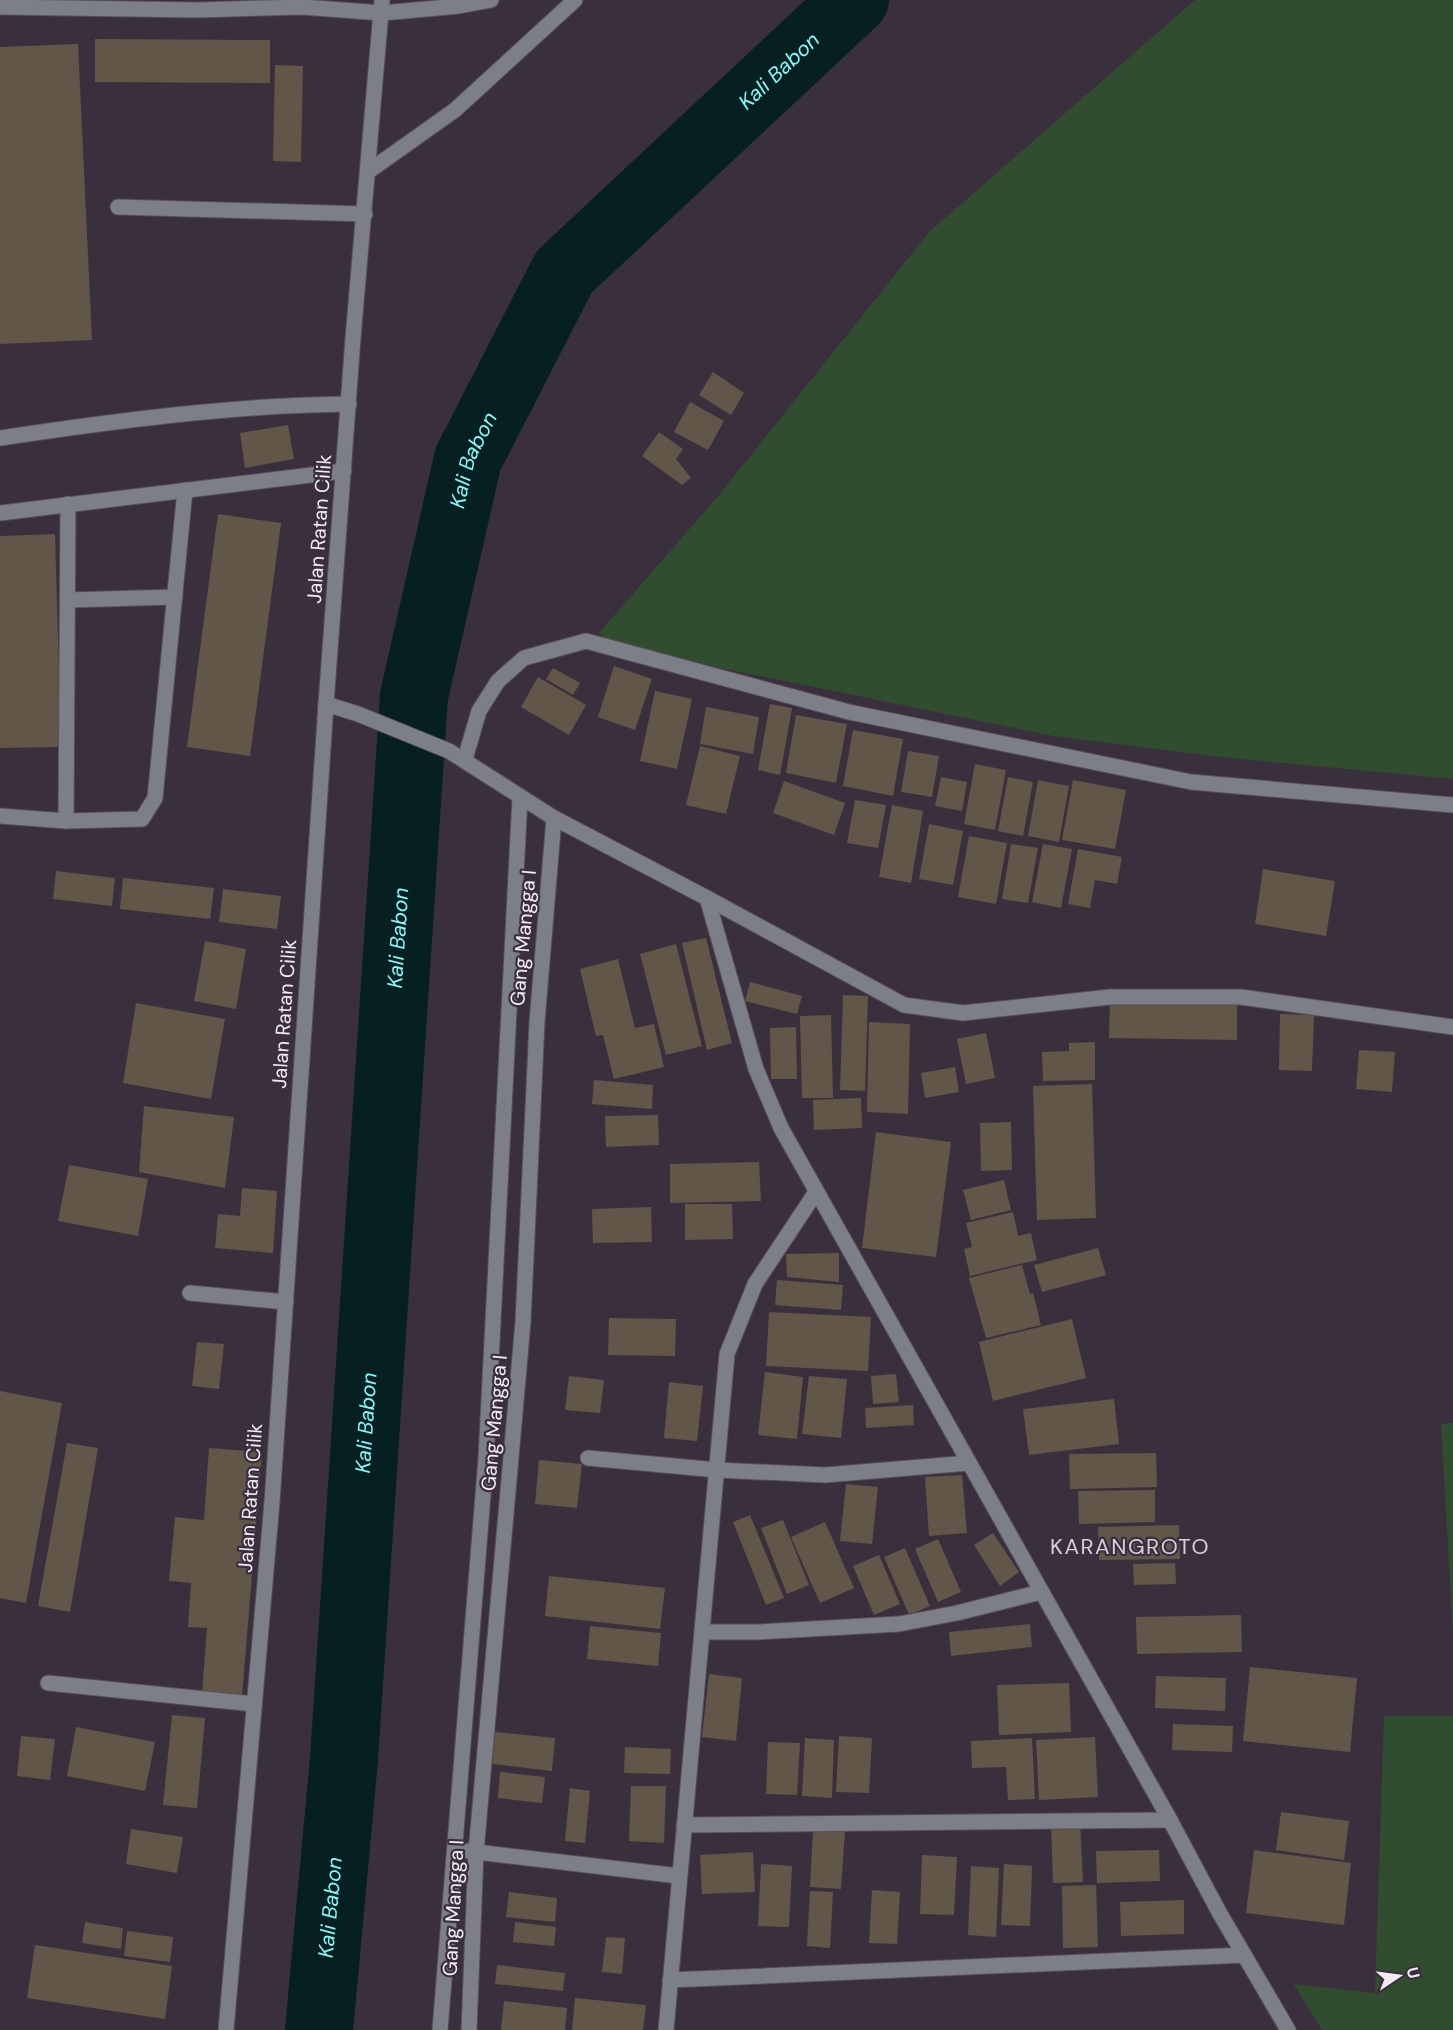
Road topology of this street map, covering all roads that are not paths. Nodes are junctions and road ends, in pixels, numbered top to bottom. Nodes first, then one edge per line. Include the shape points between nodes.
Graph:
1 (491, 0) edge
2 (575, 0) edge
3 (460, 3) edge
4 (382, 6) edge
5 (0, 7) edge
6 (369, 171) junction
7 (118, 207) dead end
8 (365, 214) junction
9 (349, 404) junction
10 (0, 438) edge
11 (344, 471) junction
12 (185, 490) junction
13 (68, 504) junction
14 (0, 513) edge
15 (175, 597) junction
16 (68, 600) junction
17 (326, 704) junction
18 (465, 759) junction
19 (520, 797) junction
20 (1453, 805) edge
21 (0, 816) edge
22 (554, 818) junction
23 (66, 821) junction
24 (707, 898) junction
25 (1453, 1027) edge
26 (816, 1192) junction
27 (190, 1293) dead end
28 (286, 1302) junction
29 (588, 1458) dead end
30 (969, 1463) junction
31 (717, 1470) junction
32 (480, 1537) junction
33 (505, 1540) junction
34 (1041, 1592) junction
35 (702, 1632) junction
36 (48, 1683) dead end
37 (254, 1704) junction
38 (1170, 1820) junction
39 (684, 1825) junction
40 (455, 1850) junction
41 (476, 1852) junction
42 (679, 1876) junction
43 (1244, 1955) junction
44 (670, 1980) junction
45 (226, 2030) edge
46 (440, 2030) edge
47 (469, 2030) edge
48 (666, 2030) edge
49 (1288, 2030) edge

1 - 3 street
2 - 6 street via 455,110
3 - 4 street
4 - 5 street via 197,10
4 - 6 street, Jalan Ratan Cilik
6 - 8 street, Jalan Ratan Cilik
7 - 8 street
8 - 9 street, Jalan Ratan Cilik
9 - 10 street via 295,404
9 - 11 street, Jalan Ratan Cilik
11 - 12 street
11 - 17 street, Jalan Ratan Cilik
12 - 13 street
12 - 15 street
13 - 14 street
13 - 16 street
15 - 16 street
15 - 23 street via 155,798 142,819
16 - 23 street
17 - 18 street
17 - 28 street, Jalan Ratan Cilik
18 - 19 street
18 - 20 street via 479,711 498,681 524,658 586,641 849,712 1191,782
19 - 22 street
19 - 32 street
21 - 23 street
22 - 24 street
22 - 33 street, Gang Mangga I via 537,1022 524,1322
24 - 25 street via 904,1005 963,1013 1110,996 1241,997
24 - 26 street via 756,1070 781,1128
26 - 30 street
26 - 31 street via 754,1284 735,1330 727,1354
27 - 28 street
28 - 37 street, Jalan Ratan Cilik
29 - 31 street
30 - 31 street via 825,1475
30 - 34 street
31 - 35 street
32 - 33 street
32 - 40 street
33 - 41 street, Gang Mangga I
34 - 35 street via 899,1624
34 - 38 street
35 - 39 street
36 - 37 street
37 - 45 street, Jalan Ratan Cilik
38 - 39 street
38 - 43 street
39 - 42 street
40 - 41 street
40 - 46 street
41 - 42 street
41 - 47 street, Gang Mangga I
42 - 44 street
43 - 44 street
43 - 49 street
44 - 48 street

